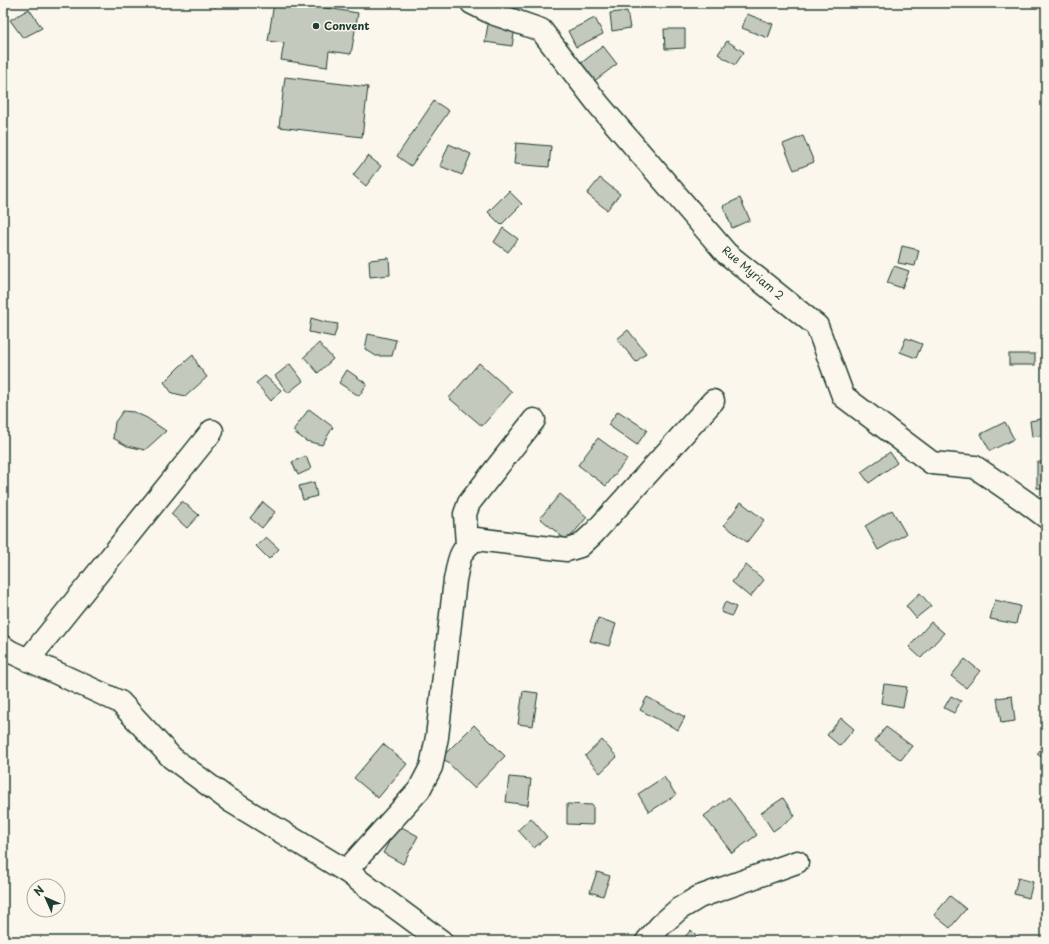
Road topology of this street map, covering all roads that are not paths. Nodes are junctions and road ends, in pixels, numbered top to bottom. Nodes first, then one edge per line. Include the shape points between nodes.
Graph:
1 (472, 3) edge
2 (713, 401) dead end
3 (534, 420) dead end
4 (212, 431) dead end
5 (1046, 517) edge
6 (467, 545) junction
7 (3, 647) edge
8 (28, 660) junction
9 (797, 862) dead end
10 (346, 871) junction
11 (441, 941) edge
12 (647, 941) edge

1 - 5 street, Rue Myriam 2 via 492,13 541,30 599,105 726,253 817,326 843,396 932,463 974,467
2 - 6 street via 580,546 567,550 476,539
3 - 6 street via 469,503 465,514
4 - 8 street
6 - 10 street via 459,557 455,580 437,737 431,767 419,790
7 - 8 street
8 - 10 street via 120,702 172,758 228,800
9 - 12 street via 699,897 679,909
10 - 11 street

